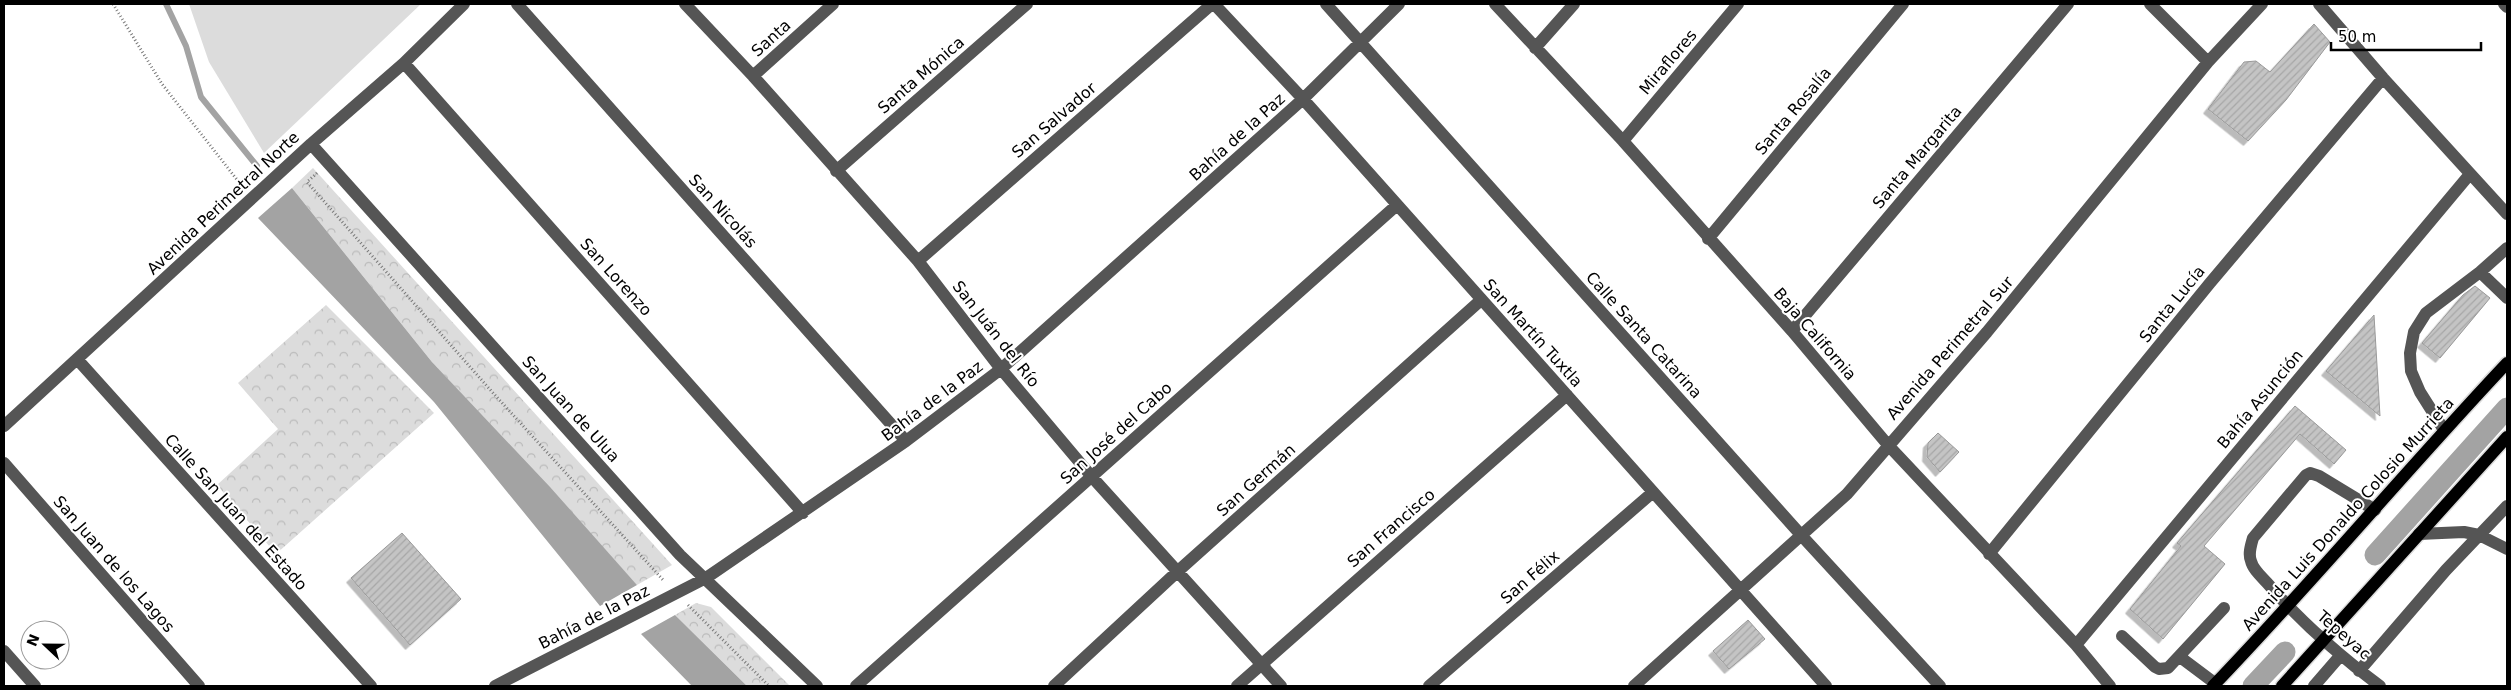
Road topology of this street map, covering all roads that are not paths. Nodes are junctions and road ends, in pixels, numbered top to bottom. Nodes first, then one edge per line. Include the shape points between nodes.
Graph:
1 (464, 4) edge
2 (517, 4) edge
3 (686, 4) edge
4 (834, 4) edge
5 (1027, 4) edge
6 (1213, 4) edge
7 (1326, 4) edge
8 (1399, 4) edge
9 (1495, 4) edge
10 (1574, 4) edge
11 (1738, 4) edge
12 (1903, 4) edge
13 (2068, 4) edge
14 (2150, 4) edge
15 (2262, 4) edge
16 (2320, 4) edge
17 (2504, 4) edge
18 (2507, 7) edge
19 (1361, 42) junction
20 (1535, 48) junction
21 (2208, 62) junction
22 (404, 63) junction
23 (753, 76) junction
24 (2384, 78) junction
25 (1303, 99) junction
26 (1623, 141) junction
27 (310, 144) junction
28 (836, 171) junction
29 (2470, 174) junction
30 (1397, 205) junction
31 (2507, 214) edge
32 (1708, 239) junction
33 (2507, 248) edge
34 (918, 261) junction
35 (2480, 272) junction
36 (2507, 298) edge
37 (1482, 300) junction
38 (1792, 331) junction
39 (77, 359) junction
40 (2507, 364) edge
41 (1001, 369) junction
42 (1567, 395) junction
43 (4, 426) edge
44 (2444, 430) junction
45 (2507, 437) edge
46 (906, 441) junction
47 (1888, 445) junction
48 (4, 463) edge
49 (1092, 477) junction
50 (1652, 493) junction
51 (2507, 506) edge
52 (2375, 510) junction
53 (803, 513) junction
54 (2419, 534) junction
55 (1801, 535) junction
56 (2479, 535) junction
57 (2507, 549) edge
58 (1989, 554) junction
59 (1177, 572) junction
60 (706, 578) junction
61 (1743, 590) junction
62 (2288, 607) junction
63 (2224, 608) dead end
64 (2122, 636) dead end
65 (2324, 640) junction
66 (2076, 645) junction
67 (4, 651) edge
68 (2340, 656) junction
69 (2180, 657) junction
70 (1261, 664) junction
71 (2359, 671) junction
72 (2214, 685) edge
73 (36, 686) edge
74 (199, 686) edge
75 (371, 686) edge
76 (495, 686) edge
77 (817, 686) edge
78 (856, 686) edge
79 (1054, 686) edge
80 (1236, 686) edge
81 (1280, 686) edge
82 (1429, 686) edge
83 (1634, 686) edge
84 (1826, 686) edge
85 (1940, 686) edge
86 (2110, 686) edge
87 (2282, 686) edge
88 (2314, 686) edge
89 (2380, 686) edge

1 - 22 street, Avenida Perimetral Norte
2 - 46 street, San Nicolás
3 - 23 street, San Juán del Río
4 - 23 street, Santa
5 - 28 street, Santa Mónica
6 - 25 street, San Martín Tuxtla
6 - 34 street, San Salvador
7 - 19 street, Calle Santa Catarina
8 - 19 street, Bahía de la Paz
9 - 20 street, Baja California
10 - 20 street
11 - 26 street, Miraflores
12 - 32 street, Santa Rosalía
13 - 38 street, Santa Margarita
14 - 21 street
15 - 21 street, Avenida Perimetral Sur
16 - 24 street
17 - 18 street
19 - 25 street, Bahía de la Paz
19 - 55 street, Calle Santa Catarina
20 - 26 street, Baja California
21 - 47 street, Avenida Perimetral Sur via 1994,324
22 - 27 street, Avenida Perimetral Norte
22 - 53 street, San Lorenzo
23 - 28 street, San Juán del Río
24 - 29 street
24 - 58 street, Santa Lucía via 2210,283
25 - 30 street, San Martín Tuxtla
25 - 41 street, Bahía de la Paz
26 - 32 street, Baja California
27 - 39 street, Avenida Perimetral Norte
27 - 60 street, San Juan de Ulua via 680,555
28 - 34 street, San Juán del Río
29 - 31 street
29 - 66 street, Bahía Asunción
30 - 37 street, San Martín Tuxtla
30 - 49 street, San José del Cabo
32 - 38 street, Baja California
33 - 35 street
34 - 41 street, San Juán del Río
35 - 36 street
35 - 44 street via 2426,313 2414,332 2411,371
37 - 42 street, San Martín Tuxtla
37 - 59 street, San Germán
38 - 47 street, Baja California
39 - 43 street, Avenida Perimetral Norte
39 - 75 street, Calle San Juan del Estado
40 - 44 main road, Avenida Luis Donaldo Colosio Murrieta
41 - 46 street, Bahía de la Paz
41 - 49 street, San Juán del Río
42 - 50 street, San Martín Tuxtla
42 - 70 street, San Francisco
44 - 52 main road, Avenida Luis Donaldo Colosio Murrieta
45 - 54 main road
46 - 53 street, Bahía de la Paz
47 - 55 street, Avenida Perimetral Sur via 1848,494
47 - 58 street, Baja California
48 - 74 street, San Juan de los Lagos
49 - 59 street, San Juán del Río
49 - 78 street, San José del Cabo
50 - 61 street, San Martín Tuxtla
50 - 82 street, San Félix
51 - 56 street
52 - 62 main road, Avenida Luis Donaldo Colosio Murrieta
52 - 62 street, Tepeyac via 2319,476 2306,475 2253,538 2250,550 2250,561
53 - 60 street, Bahía de la Paz
54 - 56 street via 2464,532
54 - 65 main road
55 - 61 street, Avenida Perimetral Sur
55 - 85 street, Calle Santa Catarina
56 - 57 street
56 - 71 street
58 - 66 street, Baja California
59 - 70 street, San Juán del Río
59 - 79 street, San Germán
60 - 76 street, Bahía de la Paz
60 - 77 street, San Juan de Ulua
61 - 83 street, Avenida Perimetral Sur
61 - 84 street, San Martín Tuxtla
62 - 65 street, Tepeyac
62 - 72 main road, Avenida Luis Donaldo Colosio Murrieta
63 - 69 street
64 - 69 street via 2159,669 2168,668
65 - 68 street, Tepeyac
65 - 87 main road
66 - 86 street, Baja California
67 - 73 street
68 - 71 street, Tepeyac
68 - 88 street
69 - 72 street
70 - 80 street, San Francisco
70 - 81 street, San Juán del Río
71 - 89 street, Tepeyac

